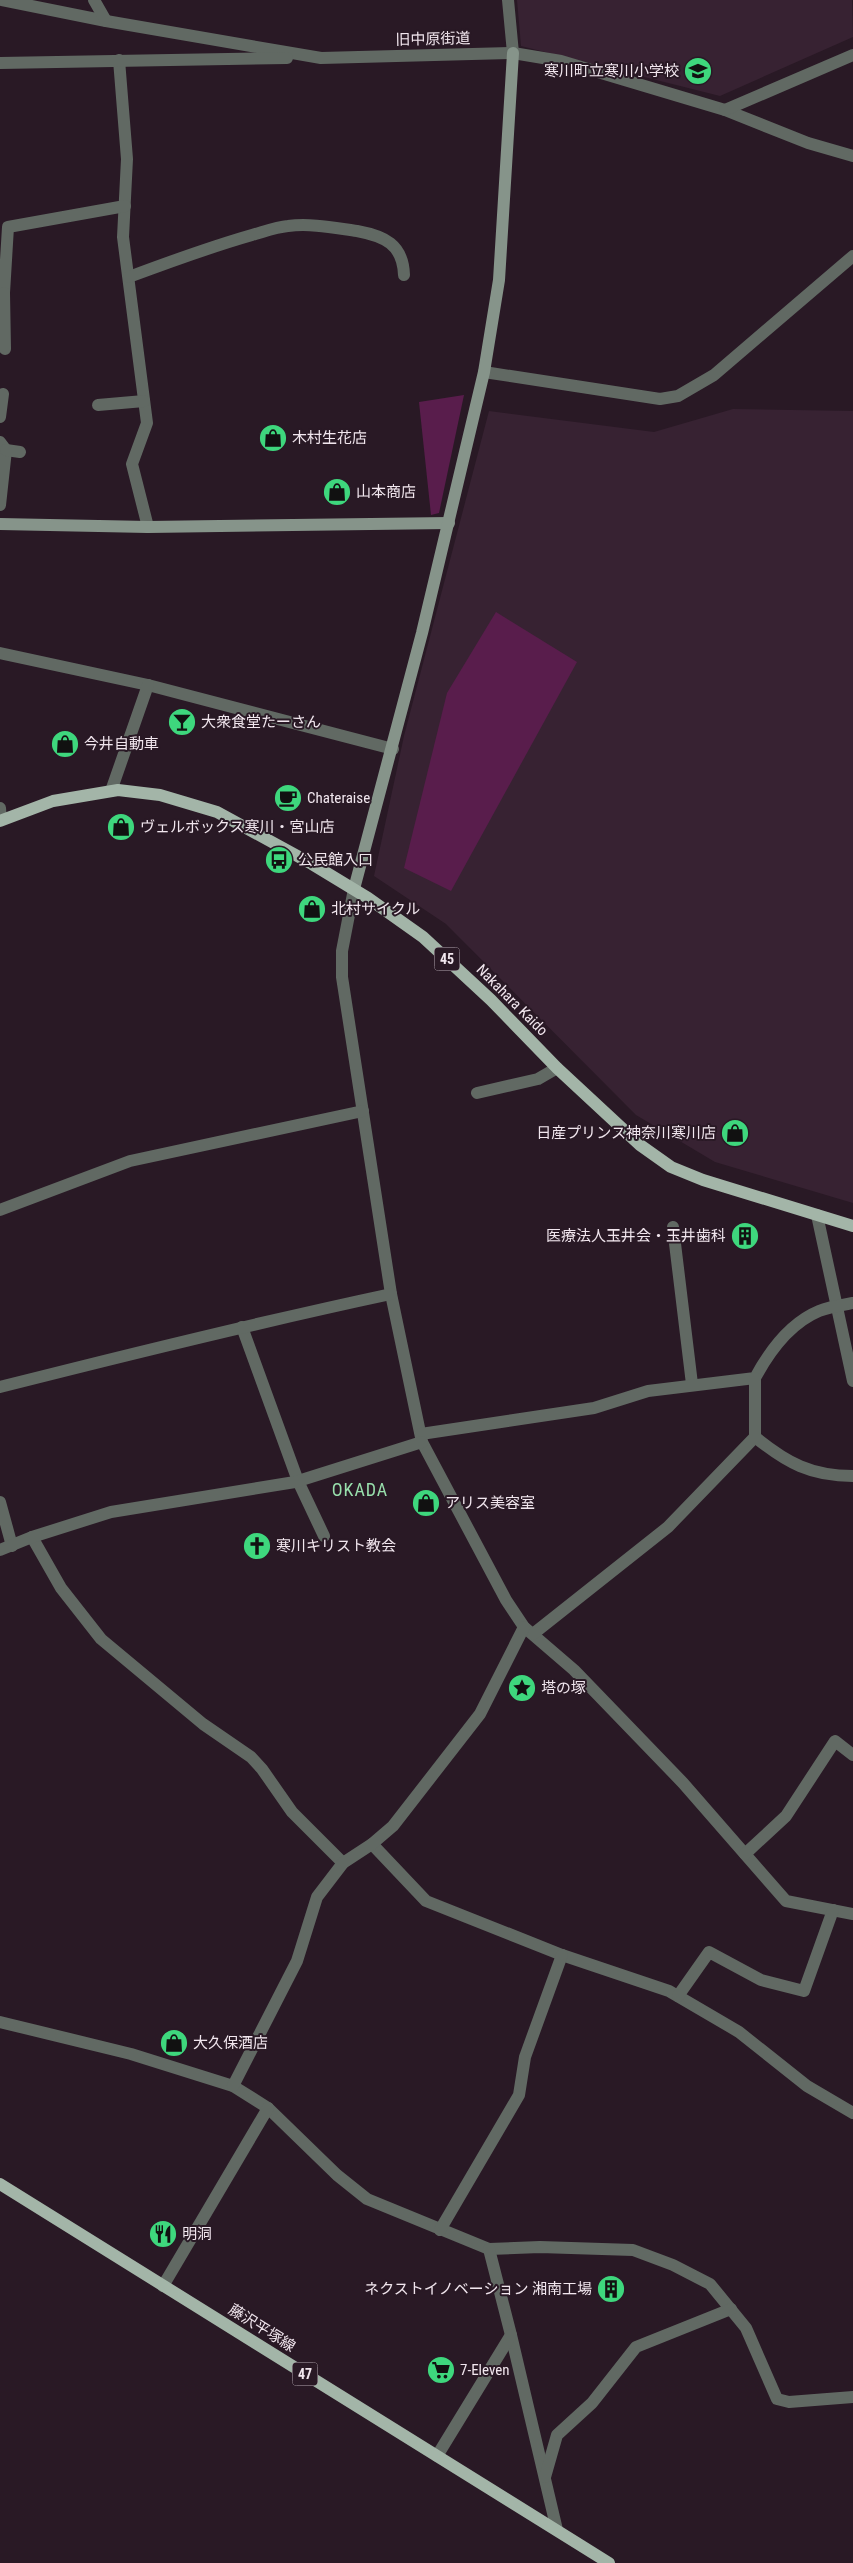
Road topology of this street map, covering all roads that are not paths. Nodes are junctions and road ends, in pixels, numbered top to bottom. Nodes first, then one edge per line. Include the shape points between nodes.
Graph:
1 (2, 0) edge
2 (94, 0) edge
3 (508, 0) edge
4 (106, 22) junction
5 (223, 41) junction
6 (513, 53) junction
7 (853, 55) edge
8 (321, 58) junction
9 (221, 59) junction
10 (119, 60) junction
11 (0, 62) edge
12 (725, 110) junction
13 (853, 156) edge
14 (125, 206) junction
15 (3, 247) edge
16 (853, 256) edge
17 (404, 274) dead end
18 (129, 277) junction
19 (2, 293) edge
20 (5, 349) dead end
21 (484, 372) junction
22 (3, 394) dead end
23 (144, 401) junction
24 (98, 405) dead end
25 (0, 413) edge
26 (3, 446) edge
27 (20, 452) dead end
28 (0, 505) edge
29 (448, 523) junction
30 (0, 524) edge
31 (148, 527) junction
32 (0, 653) edge
33 (148, 684) junction
34 (393, 749) junction
35 (111, 792) junction
36 (0, 816) edge
37 (354, 889) junction
38 (557, 1068) junction
39 (478, 1093) dead end
40 (363, 1111) junction
41 (0, 1210) edge
42 (817, 1215) junction
43 (853, 1226) edge
44 (673, 1227) dead end
45 (391, 1294) junction
46 (853, 1302) edge
47 (836, 1307) junction
48 (242, 1327) junction
49 (755, 1378) junction
50 (853, 1381) edge
51 (692, 1384) junction
52 (0, 1387) edge
53 (755, 1437) junction
54 (422, 1438) junction
55 (853, 1476) edge
56 (298, 1481) junction
57 (0, 1502) edge
58 (324, 1536) dead end
59 (32, 1537) junction
60 (6, 1548) edge
61 (529, 1630) junction
62 (853, 1755) edge
63 (372, 1844) junction
64 (746, 1854) junction
65 (343, 1863) junction
66 (833, 1910) junction
67 (853, 1914) edge
68 (562, 1955) junction
69 (678, 1996) junction
70 (0, 2022) edge
71 (233, 2086) junction
72 (268, 2108) junction
73 (853, 2113) edge
74 (0, 2184) edge
75 (440, 2230) junction
76 (489, 2249) junction
77 (163, 2286) junction
78 (731, 2309) junction
79 (511, 2335) junction
80 (853, 2396) edge
81 (438, 2456) junction
82 (544, 2477) junction
83 (557, 2530) junction
84 (610, 2563) edge

1 - 4 street, 旧中原街道
2 - 4 street
3 - 6 street
4 - 5 street, 旧中原街道
5 - 8 street, 旧中原街道
5 - 9 street
6 - 8 street, 旧中原街道
6 - 12 street, 旧中原街道 via 561,61
6 - 21 street via 500,271
7 - 12 street
8 - 9 street
9 - 10 street
10 - 11 street
10 - 14 street via 127,159
12 - 13 street, 旧中原街道 via 808,143
14 - 15 street via 8,227
14 - 18 street via 123,237
15 - 19 street
16 - 21 street via 714,375 678,396 660,399
17 - 18 street via 399,252 386,239 374,234 330,227 288,226 223,243
18 - 23 street
19 - 20 street
21 - 29 street
22 - 25 street
23 - 24 street
23 - 31 street via 147,423 132,464
26 - 27 street
26 - 28 street
29 - 31 street
29 - 34 street
30 - 31 street
32 - 33 street
33 - 34 street
33 - 35 street
34 - 37 street
35 - 36 main road, Nakahara Kaido / 45 via 53,801
35 - 37 main road, Nakahara Kaido / 45 via 160,795 208,808 262,835
37 - 38 main road, Nakahara Kaido / 45 via 423,937
37 - 40 street via 342,951 342,977
38 - 39 street via 538,1078
38 - 42 main road, Nakahara Kaido / 45 via 640,1145 670,1167
40 - 41 street via 130,1161
40 - 45 street
42 - 43 main road, Nakahara Kaido / 45
42 - 47 street
44 - 51 street
45 - 48 street
45 - 54 street
46 - 47 street
47 - 49 street via 818,1311 786,1334 769,1353
47 - 50 street
48 - 52 street
48 - 56 street
49 - 51 street
49 - 53 street
51 - 54 street via 648,1390 594,1408
53 - 55 street via 778,1456 805,1470
53 - 61 street via 668,1527
54 - 56 street
54 - 61 street via 506,1600
56 - 58 street
56 - 59 street via 111,1512
57 - 60 street
59 - 60 street
59 - 65 street via 62,1588 101,1639 203,1724 251,1757 292,1812
61 - 63 street via 480,1714 393,1826
61 - 64 street via 574,1670
62 - 64 street via 834,1741 786,1816
63 - 65 street
63 - 68 street via 426,1901
64 - 66 street via 786,1901
65 - 71 street via 317,1897 297,1961
66 - 67 street
66 - 69 street via 804,1991 761,1980 709,1952
68 - 69 street
68 - 75 street via 525,2057 519,2094
69 - 73 street via 739,2032 807,2086
70 - 71 street via 131,2054
71 - 72 street
72 - 75 street via 367,2200
72 - 77 street
74 - 77 main road, 藤沢平塚線 / 47
75 - 76 street
76 - 78 street via 633,2250 710,2284
76 - 79 street
77 - 81 main road, 藤沢平塚線 / 47
78 - 80 street via 746,2328 777,2399 789,2402
78 - 82 street via 636,2347 592,2403 557,2435
79 - 81 street
79 - 82 street
81 - 83 main road, 藤沢平塚線 / 47
82 - 83 street
83 - 84 main road, 藤沢平塚線 / 47

